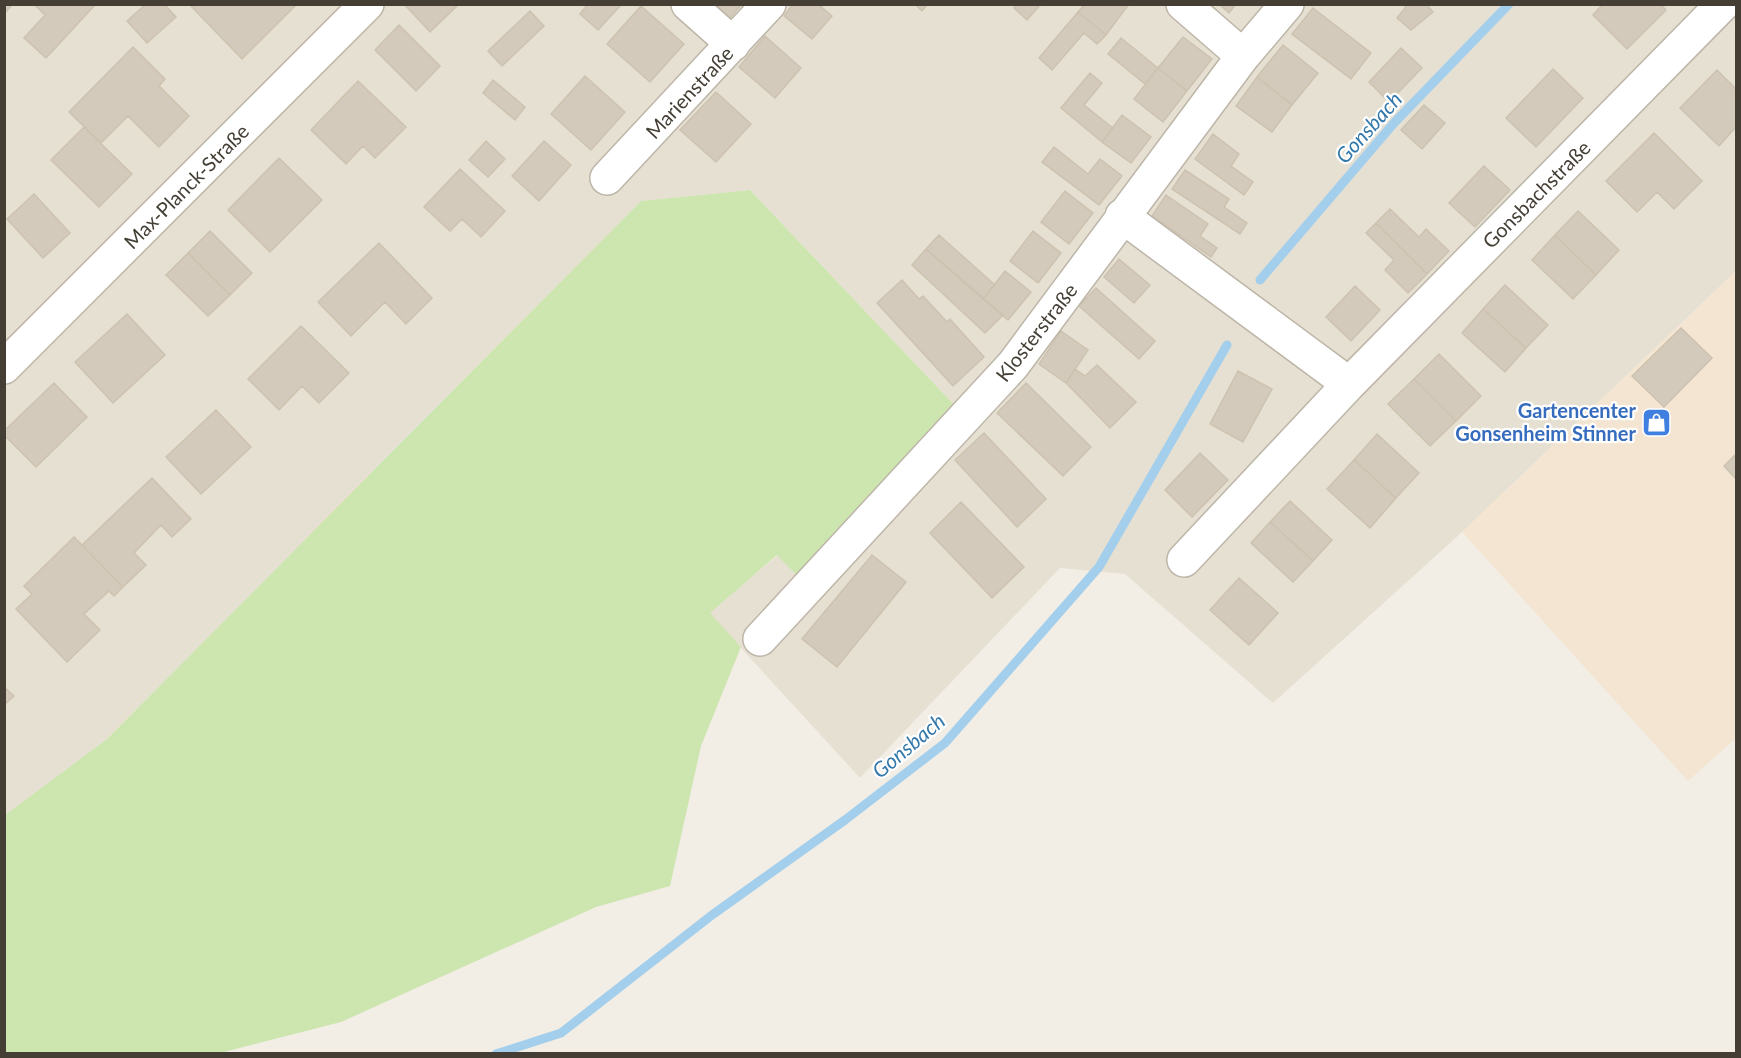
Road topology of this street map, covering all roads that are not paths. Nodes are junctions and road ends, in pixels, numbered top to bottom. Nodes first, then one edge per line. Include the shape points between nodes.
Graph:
1 (367, 4) edge
2 (688, 4) edge
3 (769, 4) edge
4 (1183, 4) edge
5 (1287, 4) edge
6 (1723, 4) edge
7 (734, 44) junction
8 (1243, 56) junction
9 (607, 178) dead end
10 (1122, 216) junction
11 (4, 367) edge
12 (1349, 384) junction
13 (1185, 560) dead end
14 (760, 639) dead end

1 - 11 street, Max-Planck-Straße
2 - 7 street
3 - 7 street, Marienstraße
4 - 8 street
5 - 8 street, Klosterstraße
6 - 12 street, Gonsbachstraße
7 - 9 street, Marienstraße
8 - 10 street, Klosterstraße
10 - 12 street
10 - 14 street, Klosterstraße via 1013,365
12 - 13 street, Gonsbachstraße

